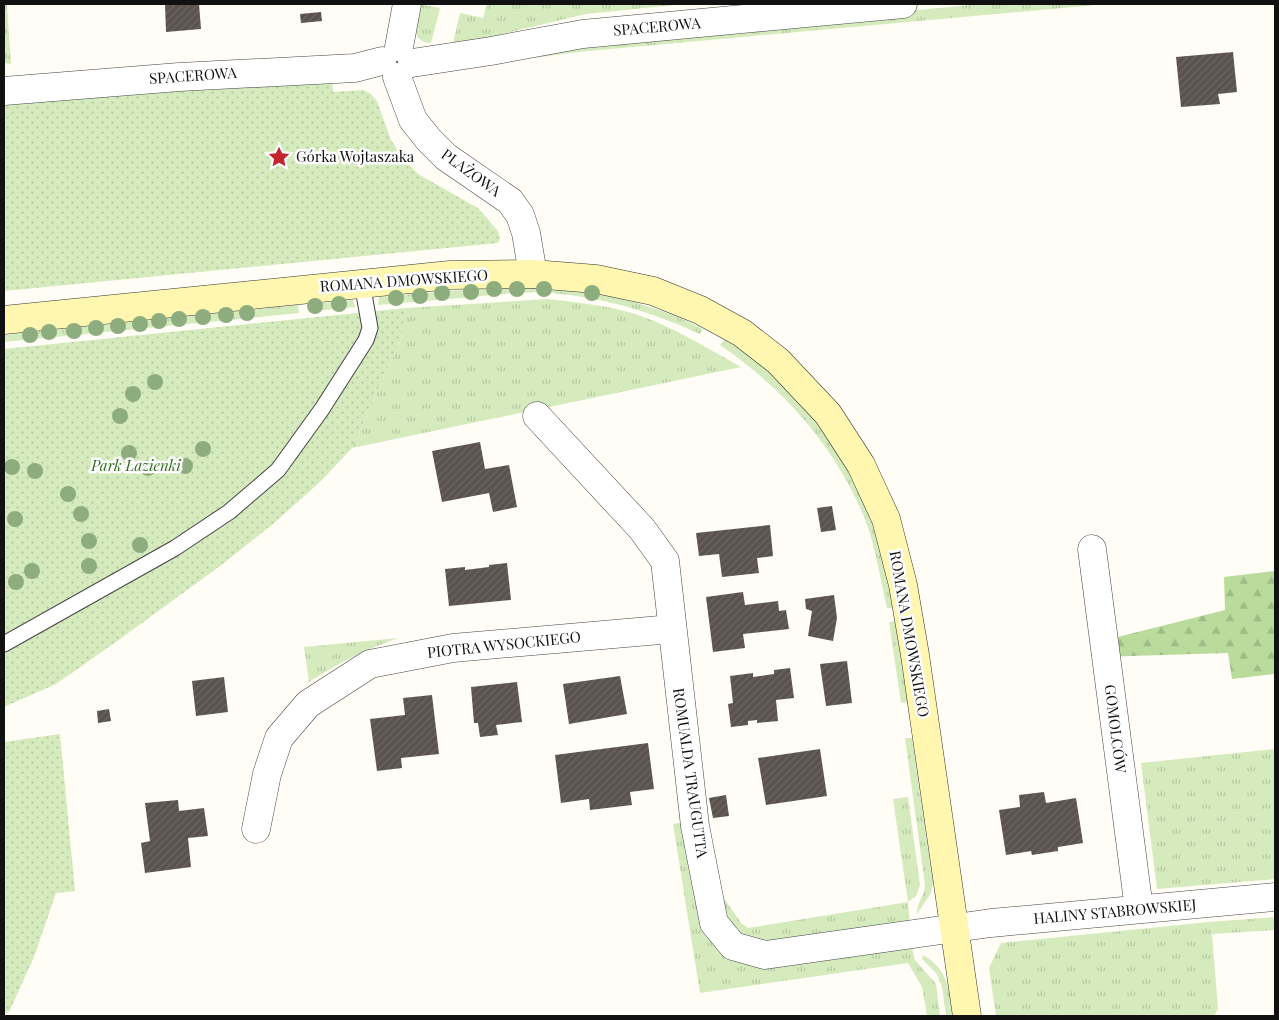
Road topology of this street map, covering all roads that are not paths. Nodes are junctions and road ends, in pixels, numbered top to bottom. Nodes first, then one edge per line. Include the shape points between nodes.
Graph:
1 (407, 4) edge
2 (902, 4) edge
3 (398, 62) junction
4 (4, 90) edge
5 (533, 274) junction
6 (362, 283) junction
7 (4, 320) edge
8 (537, 416) dead end
9 (1092, 548) dead end
10 (672, 629) junction
11 (4, 644) edge
12 (256, 830) dead end
13 (1275, 897) edge
14 (1138, 909) junction
15 (955, 928) junction
16 (967, 1016) edge

1 - 3 street
2 - 3 street, SPACEROWA via 583,34 491,51
3 - 4 street, SPACEROWA via 355,68
3 - 5 street, PLAŻOWA via 413,120 446,157 510,201 520,215
5 - 6 street, ROMANA DMOWSKIEGO via 450,275
5 - 15 street, ROMANA DMOWSKIEGO via 596,279 652,291 700,310 742,333 778,361 828,414 861,465 886,519 904,585
6 - 7 street, ROMANA DMOWSKIEGO
6 - 11 lane via 370,328 366,340 278,470 230,512 175,548
8 - 10 street, ROMUALDA TRAUGUTTA via 642,529 665,561
9 - 14 street, GOMOLCÓW
10 - 12 street, PIOTRA WYSOCKIEGO via 453,648 370,664 308,704 279,738 267,774
10 - 15 street, ROMUALDA TRAUGUTTA via 699,846 714,923 733,946 765,956
13 - 14 street, HALINY STABROWSKIEJ
14 - 15 street, HALINY STABROWSKIEJ
15 - 16 street, ROMANA DMOWSKIEGO

